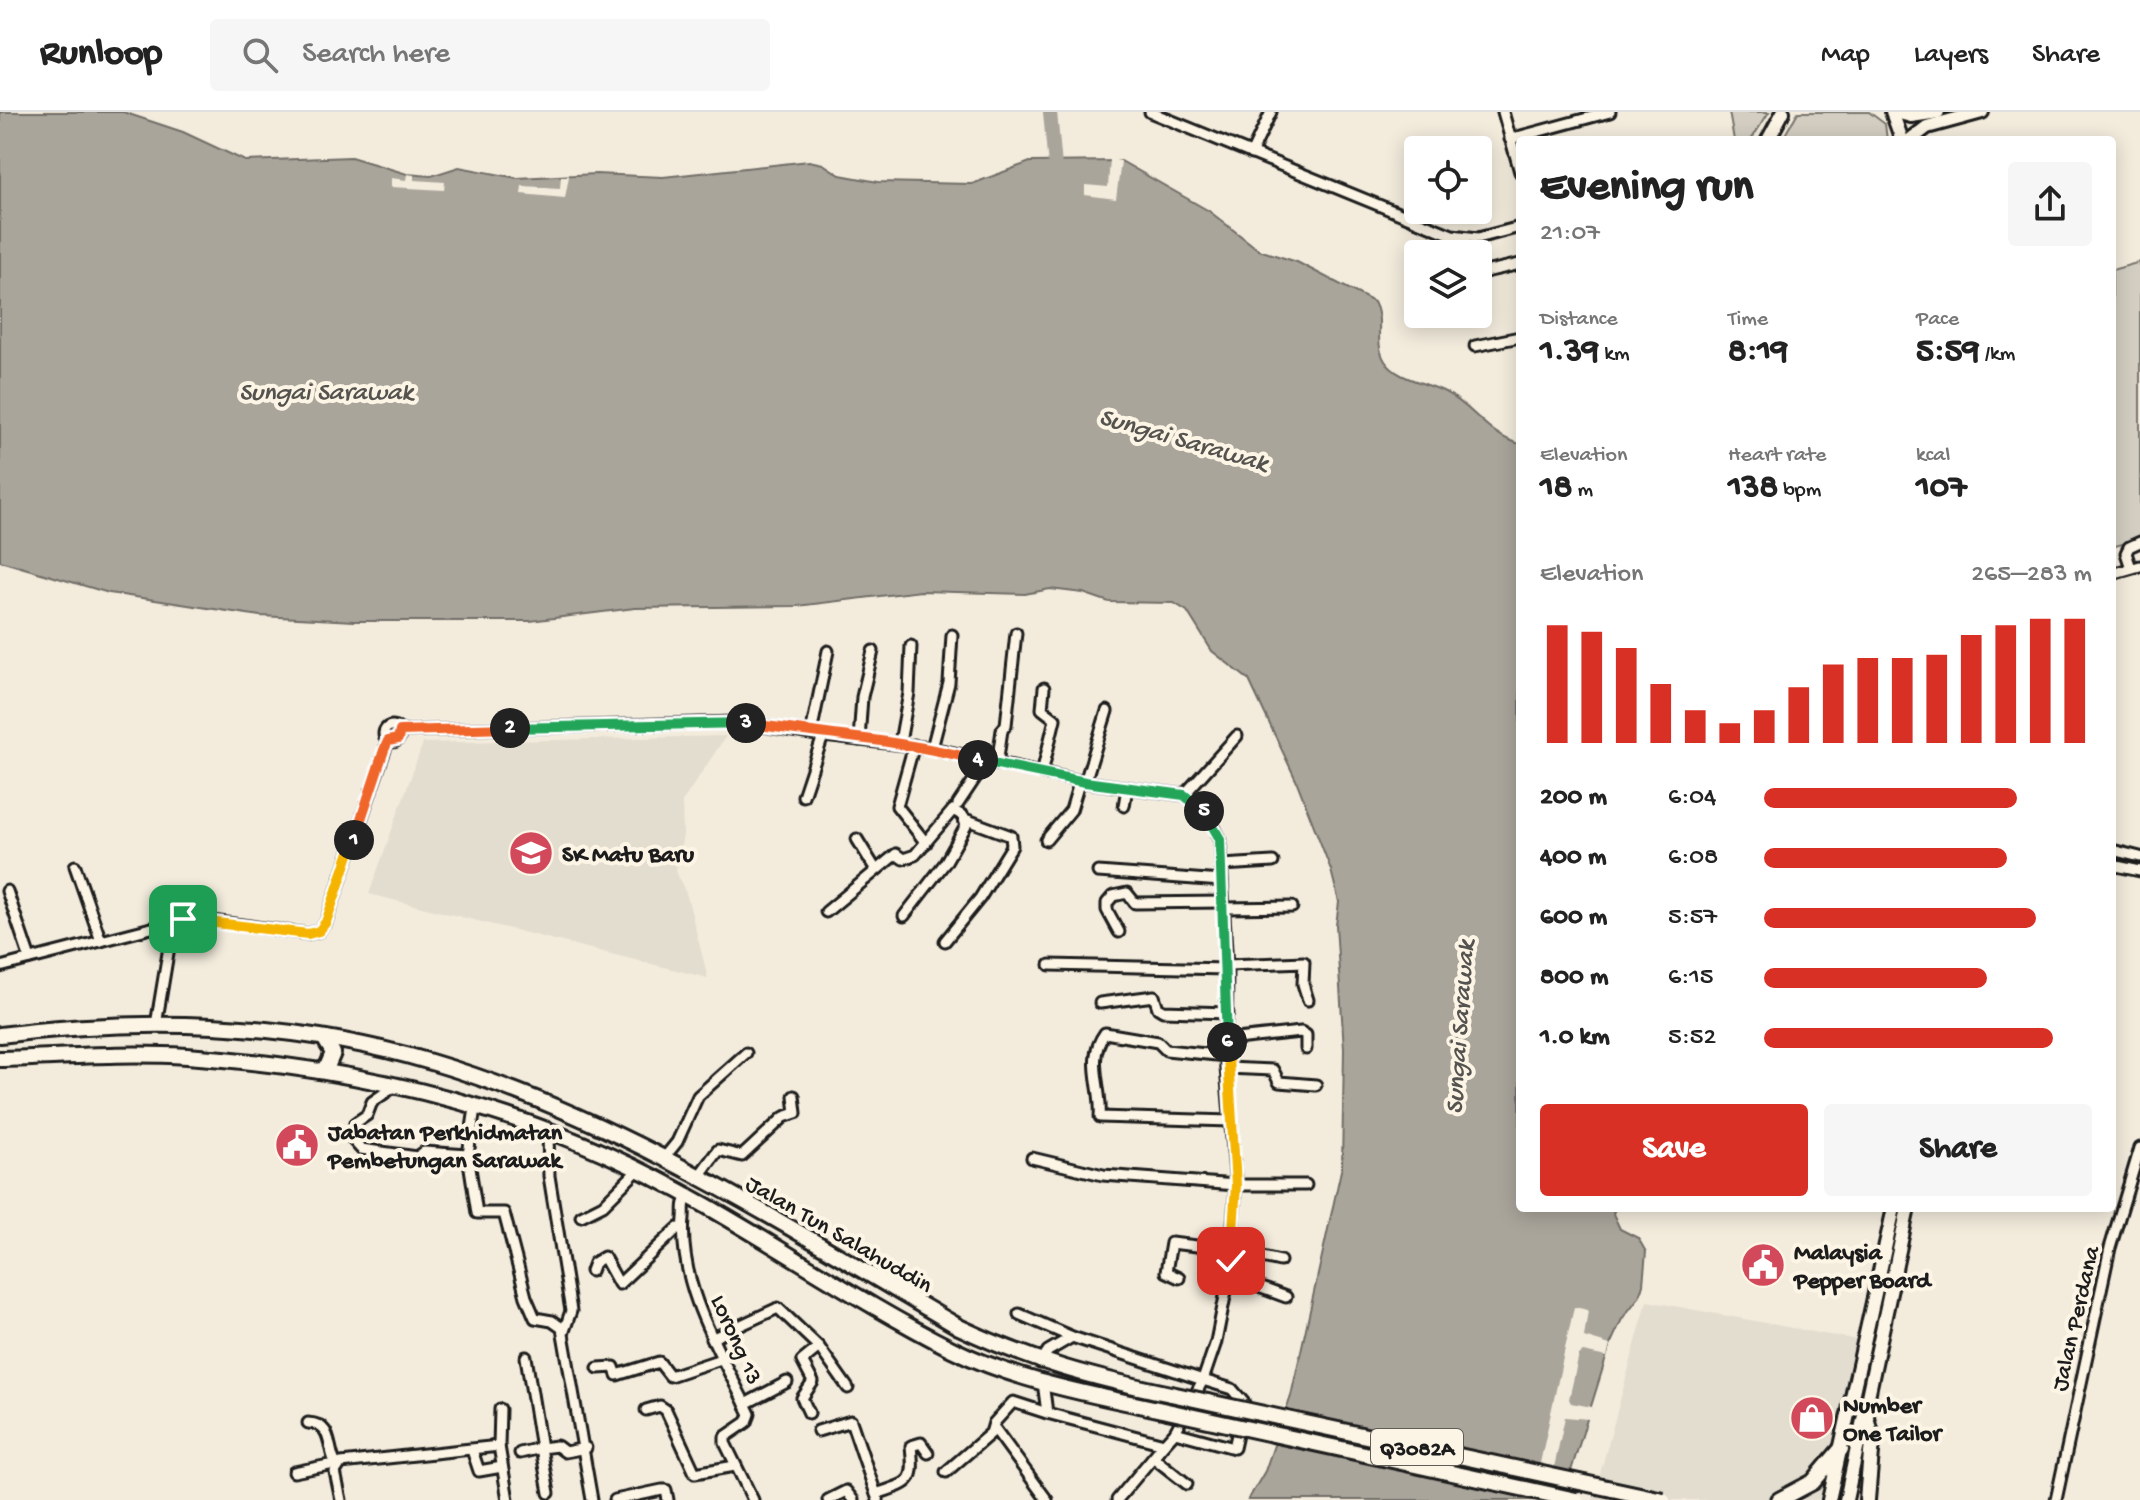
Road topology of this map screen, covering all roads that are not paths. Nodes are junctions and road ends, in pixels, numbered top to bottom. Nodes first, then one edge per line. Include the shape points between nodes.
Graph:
1 (1150, 112) edge
2 (1271, 112) edge
3 (1503, 112) edge
4 (1610, 112) edge
5 (1783, 112) edge
6 (1894, 112) edge
7 (1938, 112) edge
8 (1982, 112) edge
9 (1521, 136) edge
10 (1770, 136) edge
11 (1901, 136) edge
12 (1915, 136) edge
13 (1516, 137) edge
14 (1510, 139) junction
15 (1251, 154) junction
16 (1516, 159) edge
17 (1516, 228) edge
18 (1516, 265) edge
19 (1492, 270) edge
20 (1516, 338) edge
21 (1475, 346) dead end
22 (2140, 542) edge
23 (2136, 567) edge
24 (2116, 573) edge
25 (1016, 633) dead end
26 (952, 635) dead end
27 (911, 646) dead end
28 (828, 651) dead end
29 (873, 651) dead end
30 (1044, 688) dead end
31 (1107, 711) dead end
32 (811, 733) junction
33 (823, 736) junction
34 (1237, 736) dead end
35 (859, 740) junction
36 (900, 742) junction
37 (914, 745) junction
38 (932, 748) junction
39 (986, 762) junction
40 (997, 764) junction
41 (1042, 773) junction
42 (1083, 781) junction
43 (1127, 788) junction
44 (1184, 795) junction
45 (803, 796) dead end
46 (958, 804) dead end
47 (1124, 806) dead end
48 (965, 819) junction
49 (857, 839) dead end
50 (1046, 840) dead end
51 (926, 843) junction
52 (2116, 851) edge
53 (2140, 857) edge
54 (1273, 862) dead end
55 (1222, 865) junction
56 (75, 866) dead end
57 (2116, 866) edge
58 (876, 870) junction
59 (2140, 871) edge
60 (1098, 872) dead end
61 (1222, 881) junction
62 (7, 891) dead end
63 (1223, 905) junction
64 (1292, 907) dead end
65 (826, 912) dead end
66 (904, 916) dead end
67 (173, 923) junction
68 (1119, 932) dead end
69 (101, 941) junction
70 (945, 941) dead end
71 (30, 959) junction
72 (1050, 965) dead end
73 (0, 967) edge
74 (1227, 967) junction
75 (1308, 1000) dead end
76 (1100, 1003) dead end
77 (1228, 1013) junction
78 (156, 1025) junction
79 (0, 1035) edge
80 (324, 1038) junction
81 (1227, 1040) junction
82 (1306, 1049) dead end
83 (746, 1053) dead end
84 (1226, 1056) junction
85 (0, 1059) edge
86 (1226, 1068) junction
87 (320, 1071) junction
88 (396, 1085) junction
89 (1316, 1085) dead end
90 (794, 1096) dead end
91 (475, 1108) junction
92 (1230, 1121) junction
93 (548, 1132) junction
94 (2140, 1148) edge
95 (468, 1155) junction
96 (664, 1158) junction
97 (1032, 1158) dead end
98 (638, 1170) junction
99 (699, 1176) junction
100 (1236, 1185) junction
101 (1306, 1185) dead end
102 (689, 1196) junction
103 (1893, 1212) edge
104 (1907, 1212) edge
105 (581, 1216) dead end
106 (682, 1227) junction
107 (1231, 1250) junction
108 (1280, 1261) dead end
109 (591, 1271) dead end
110 (1229, 1276) junction
111 (1179, 1278) dead end
112 (1286, 1297) dead end
113 (1019, 1314) dead end
114 (564, 1331) junction
115 (1072, 1337) junction
116 (711, 1339) junction
117 (819, 1347) junction
118 (526, 1357) dead end
119 (721, 1359) junction
120 (1040, 1363) junction
121 (598, 1368) dead end
122 (1203, 1380) junction
123 (787, 1382) dead end
124 (1043, 1382) junction
125 (848, 1388) dead end
126 (745, 1404) junction
127 (500, 1409) dead end
128 (646, 1410) dead end
129 (809, 1413) dead end
130 (1047, 1413) junction
131 (1866, 1417) junction
132 (308, 1423) dead end
133 (995, 1429) junction
134 (818, 1431) dead end
135 (1175, 1432) junction
136 (1164, 1444) junction
137 (499, 1446) junction
138 (541, 1448) junction
139 (586, 1448) junction
140 (1841, 1449) junction
141 (472, 1450) junction
142 (520, 1453) dead end
143 (928, 1453) dead end
144 (1154, 1458) junction
145 (335, 1465) junction
146 (735, 1466) junction
147 (502, 1467) junction
148 (294, 1472) dead end
149 (946, 1472) dead end
150 (1187, 1484) dead end
151 (549, 1493) dead end
152 (877, 1497) edge
153 (341, 1500) edge
154 (508, 1500) edge
155 (592, 1500) edge
156 (615, 1500) edge
157 (668, 1500) edge
158 (753, 1500) edge
159 (828, 1500) edge
160 (853, 1500) edge
161 (1047, 1500) edge
162 (1117, 1500) edge
163 (1576, 1500) edge
164 (1663, 1500) edge
165 (1779, 1500) edge
166 (1829, 1500) edge
167 (1846, 1500) edge
168 (1867, 1500) edge
169 (2056, 1500) edge

1 - 15 street
2 - 15 street
3 - 14 street
4 - 9 street
5 - 10 main road
6 - 7 main road
6 - 11 main road
8 - 12 main road via 1927,127
13 - 14 street
14 - 16 street
15 - 17 street via 1452,235 1478,238
18 - 19 street
20 - 21 street
22 - 23 street via 2126,553
23 - 24 street
25 - 40 street
26 - 38 street via 949,683
27 - 36 street
28 - 32 street
29 - 35 street
30 - 41 street via 1042,709 1055,719
31 - 42 street
32 - 33 street
32 - 67 street via 738,722 400,731 396,741 388,741 319,931 308,934 190,918
33 - 35 street
33 - 45 street
34 - 44 street
35 - 36 street
36 - 37 street
37 - 38 street
37 - 51 street via 897,806
38 - 39 street
39 - 40 street
39 - 46 street
40 - 41 street
41 - 42 street
42 - 43 street
42 - 50 street via 1071,810
43 - 44 street
43 - 47 street
44 - 55 street via 1216,826
48 - 51 street via 953,810
48 - 66 street via 945,863
48 - 70 street via 1011,836 1012,846
49 - 58 street
51 - 58 street via 915,855 903,859 896,854
52 - 53 street
54 - 55 street
55 - 61 street
56 - 69 street
57 - 59 street
58 - 65 street
60 - 61 street
61 - 63 street
62 - 71 street
63 - 64 street
63 - 68 street via 1135,903 1120,893 1107,903
63 - 74 street
67 - 69 street
67 - 78 street
69 - 71 street
71 - 73 street
72 - 74 street
74 - 75 street via 1304,962
74 - 77 street
76 - 77 street via 1154,996 1163,1011
77 - 81 street
78 - 79 highway, Jalan Tun Salahuddin / Q3082A
78 - 80 highway, Jalan Tun Salahuddin / Q3082A via 244,1027
80 - 87 highway via 333,1053
80 - 96 highway, Jalan Tun Salahuddin / Q3082A via 431,1062 552,1107
81 - 82 street via 1301,1032
81 - 84 street
83 - 96 street via 698,1096
84 - 86 street
84 - 92 street via 1166,1050 1149,1039 1105,1033 1094,1071 1100,1117
85 - 87 highway, Jalan Tun Salahuddin via 186,1056
86 - 89 street via 1273,1070 1279,1082
86 - 92 street
87 - 88 highway, Jalan Tun Salahuddin
88 - 91 highway, Jalan Tun Salahuddin
88 - 95 street via 355,1123 353,1140 361,1149 417,1157 424,1152
90 - 99 street via 796,1113 784,1117 742,1156 718,1150
91 - 93 highway, Jalan Tun Salahuddin
91 - 95 street
92 - 100 street
93 - 98 highway, Jalan Tun Salahuddin
93 - 114 street via 549,1176 571,1311
94 - 169 street, Jalan Perdana via 2110,1248
95 - 114 street via 477,1213 504,1213 535,1318 552,1321
96 - 99 highway, Jalan Tun Salahuddin / Q3082A
97 - 100 street via 1103,1175
98 - 102 highway, Jalan Tun Salahuddin
98 - 105 street via 603,1205
99 - 120 highway, Jalan Tun Salahuddin / Q3082A via 959,1327
100 - 101 street
100 - 107 street
102 - 106 street via 683,1204
102 - 124 highway, Jalan Tun Salahuddin via 954,1349
103 - 140 main road
104 - 131 main road
106 - 109 street via 619,1284 604,1257
106 - 116 street, Lorong 13 via 685,1258
107 - 108 street
107 - 110 street
107 - 111 street via 1171,1243 1166,1272
110 - 112 street
110 - 122 street
113 - 115 street
114 - 139 street
115 - 120 street via 1048,1351
115 - 122 street
116 - 117 street via 778,1308
116 - 119 street, Lorong 13
117 - 125 street
117 - 129 street via 802,1361 813,1382 802,1398
118 - 138 street
119 - 121 street via 670,1376 659,1362 617,1375 611,1366
119 - 126 street, Lorong 13
120 - 164 highway, Jalan Tun Salahuddin / Q3082A, bridge
122 - 135 street
122 - 135 street via 1232,1389 1244,1403 1237,1445 1226,1448
123 - 126 street
124 - 130 street
124 - 163 highway, Jalan Tun Salahuddin, bridge
126 - 146 street, Lorong 13 via 749,1419 725,1437
127 - 137 street
128 - 146 street via 666,1410 695,1473
130 - 133 street via 1013,1402 994,1423
130 - 136 street
131 - 167 main road
131 - 168 highway via 1872,1441
132 - 145 street via 327,1432
133 - 149 street
133 - 161 street
134 - 152 street via 851,1421
135 - 136 street
136 - 144 street
137 - 141 street
137 - 147 street
138 - 139 street
138 - 142 street
138 - 151 street
139 - 155 street
140 - 165 highway via 1813,1482
140 - 166 main road
141 - 145 street
141 - 147 street via 479,1471
143 - 152 street via 921,1443 911,1446 913,1475
144 - 150 street
144 - 162 street
145 - 148 street
145 - 153 street
146 - 158 street, Lorong 13
147 - 154 street
156 - 157 street via 666,1490
159 - 160 street via 846,1491

